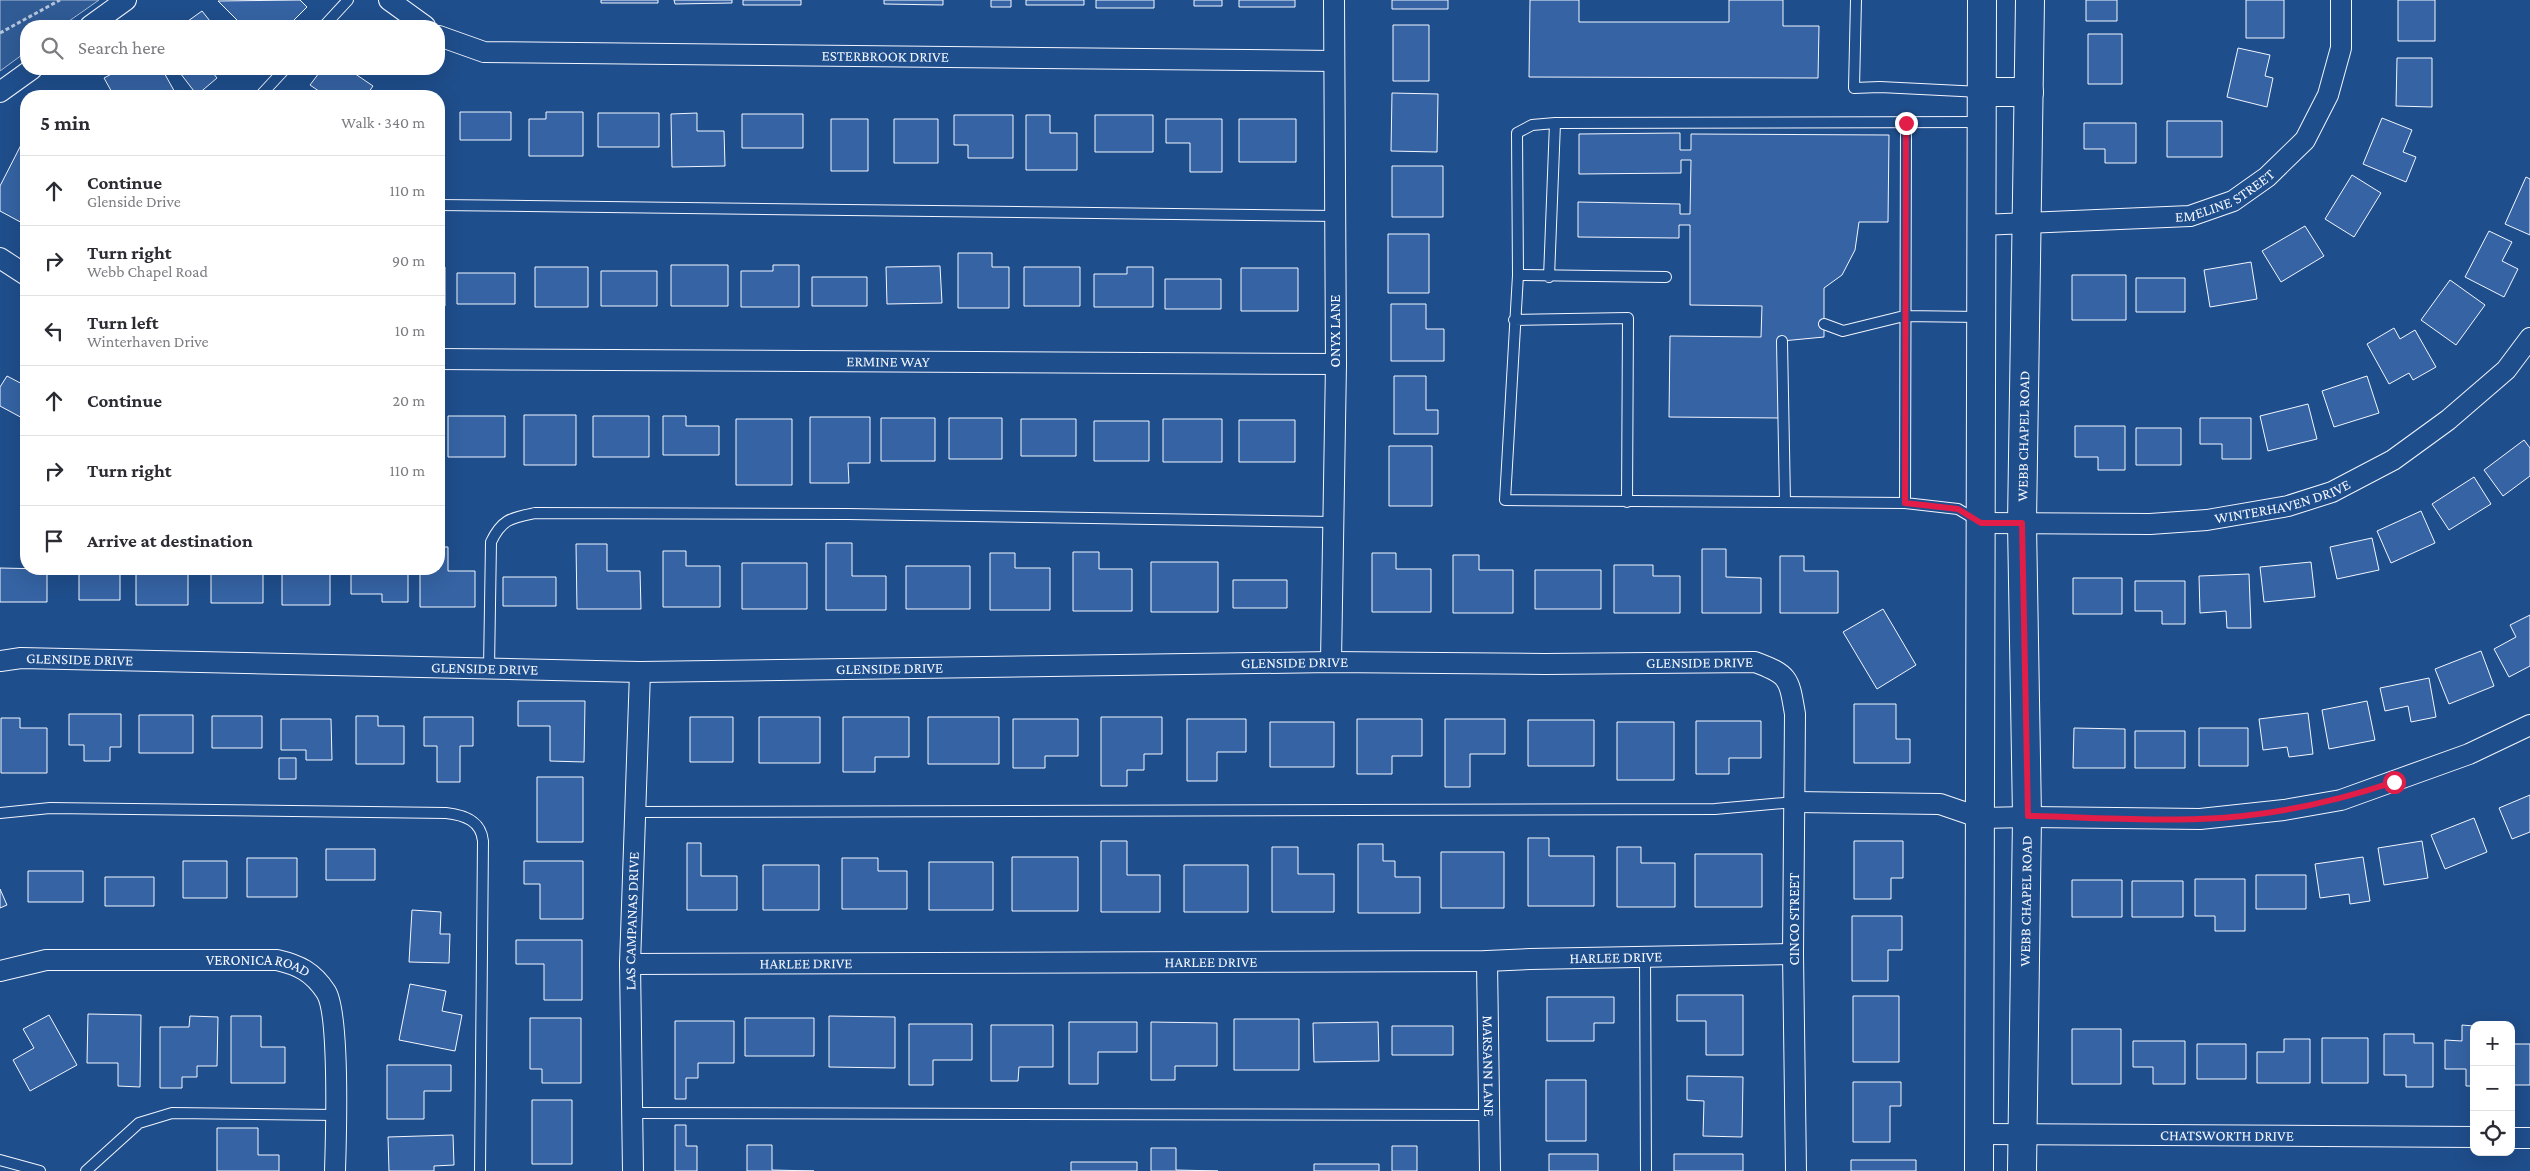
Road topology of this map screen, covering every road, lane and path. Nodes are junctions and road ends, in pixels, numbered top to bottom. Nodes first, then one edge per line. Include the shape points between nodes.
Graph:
1 (60, 0) edge
2 (126, 0) edge
3 (348, 0) edge
4 (389, 0) edge
5 (1334, 0) edge
6 (1856, 0) edge
7 (1982, 0) edge
8 (2030, 0) edge
9 (2341, 0) edge
10 (24, 20) edge
11 (98, 20) edge
12 (330, 20) edge
13 (417, 20) edge
14 (20, 22) edge
15 (0, 33) edge
16 (445, 38) edge
17 (1334, 61) junction
18 (24, 75) edge
19 (279, 75) edge
20 (266, 90) edge
21 (0, 92) edge
22 (1981, 92) junction
23 (2029, 92) junction
24 (1981, 122) junction
25 (1555, 123) junction
26 (1906, 123) junction
27 (445, 205) edge
28 (1335, 216) junction
29 (2027, 224) junction
30 (1981, 225) junction
31 (0, 258) edge
32 (20, 271) edge
33 (1518, 276) junction
34 (1550, 276) junction
35 (1666, 276) dead end
36 (1904, 316) junction
37 (1981, 316) junction
38 (1514, 320) junction
39 (1824, 324) dead end
40 (2530, 338) edge
41 (1782, 341) dead end
42 (445, 360) edge
43 (1336, 364) junction
44 (1627, 502) junction
45 (1785, 502) junction
46 (1905, 503) junction
47 (1333, 522) junction
48 (1981, 523) junction
49 (2022, 523) junction
50 (0, 661) edge
51 (1331, 662) junction
52 (489, 668) junction
53 (1779, 671) joint
54 (640, 672) junction
55 (2530, 725) edge
56 (1794, 802) junction
57 (635, 812) junction
58 (0, 813) edge
59 (2028, 816) junction
60 (1981, 818) junction
61 (1793, 954) junction
62 (1645, 957) junction
63 (1487, 962) junction
64 (630, 964) junction
65 (0, 971) edge
66 (632, 1113) junction
67 (336, 1115) junction
68 (1489, 1115) junction
69 (1979, 1134) junction
70 (2022, 1134) junction
71 (2470, 1137) edge
72 (2515, 1138) edge
73 (2530, 1138) edge
74 (0, 1160) edge
75 (40, 1171) edge
76 (86, 1171) edge
77 (335, 1171) edge
78 (480, 1171) edge
79 (633, 1171) edge
80 (1490, 1171) edge
81 (1646, 1171) edge
82 (1796, 1171) edge
83 (1979, 1171) edge
84 (2022, 1171) edge

1 - 10 path
2 - 11 street
3 - 12 lane
4 - 13 street
5 - 17 street, ONYX LANE
6 - 22 lane via 1854,88
7 - 22 main road
8 - 23 main road, WEBB CHAPEL ROAD
9 - 29 street, EMELINE STREET via 2341,48 2328,95 2305,140 2267,177 2233,201 2190,216
14 - 15 path
16 - 17 street, ESTERBROOK DRIVE via 484,52
17 - 28 street, ONYX LANE
18 - 21 street
19 - 20 lane
22 - 23 main road
22 - 24 main road
23 - 29 main road, WEBB CHAPEL ROAD
24 - 26 lane
24 - 30 main road
25 - 26 lane
25 - 33 lane via 1532,125 1517,133
25 - 34 lane
26 - 36 lane
27 - 28 lane
28 - 43 street, ONYX LANE
29 - 30 street, EMELINE STREET
29 - 49 main road, WEBB CHAPEL ROAD
30 - 37 main road
31 - 32 street
33 - 34 lane
33 - 38 lane
34 - 35 lane
36 - 37 lane
36 - 39 lane via 1843,331
36 - 46 lane
37 - 48 main road
38 - 44 lane via 1628,318
38 - 44 lane via 1505,500
40 - 49 street, WINTERHAVEN DRIVE via 2506,370 2448,420 2394,460 2332,492 2288,506 2207,520 2150,524
41 - 45 lane
42 - 43 street, ERMINE WAY
43 - 47 street, ONYX LANE
44 - 45 lane
45 - 46 lane
46 - 48 lane via 1958,509
47 - 51 street, ONYX LANE
47 - 52 lane via 848,514 535,513 508,519 491,542
48 - 49 street, WINTERHAVEN DRIVE
48 - 60 main road
49 - 59 main road, WEBB CHAPEL ROAD
50 - 52 street, GLENSIDE DRIVE via 31,658
51 - 53 street, GLENSIDE DRIVE via 1755,662
51 - 54 street, GLENSIDE DRIVE
52 - 54 street, GLENSIDE DRIVE
53 - 56 street, CINCO STREET via 1790,684 1795,714
54 - 57 street, LAS CAMPANAS DRIVE
55 - 59 street via 2469,754 2341,800 2200,819
56 - 57 lane via 1715,809
56 - 60 street via 1940,804
56 - 61 street, CINCO STREET
57 - 64 street, LAS CAMPANAS DRIVE
58 - 78 lane via 50,808 446,812 474,822 482,832 483,841
59 - 60 street
59 - 70 main road, WEBB CHAPEL ROAD
60 - 69 main road
61 - 62 street, HARLEE DRIVE
61 - 82 street, CINCO STREET
62 - 63 street, HARLEE DRIVE
62 - 81 lane
63 - 64 street, HARLEE DRIVE
63 - 68 street, MARSANN LANE
64 - 66 street, LAS CAMPANAS DRIVE
65 - 67 street, VERONICA ROAD via 46,960 277,960 301,966 327,993 332,1013
66 - 68 lane
66 - 79 street, LAS CAMPANAS DRIVE
67 - 76 lane via 172,1113 139,1122
67 - 77 street, VERONICA ROAD
68 - 80 street, MARSANN LANE
69 - 70 street, CHATSWORTH DRIVE
69 - 83 main road
70 - 71 street, CHATSWORTH DRIVE
70 - 84 main road, WEBB CHAPEL ROAD
72 - 73 street
74 - 75 lane

